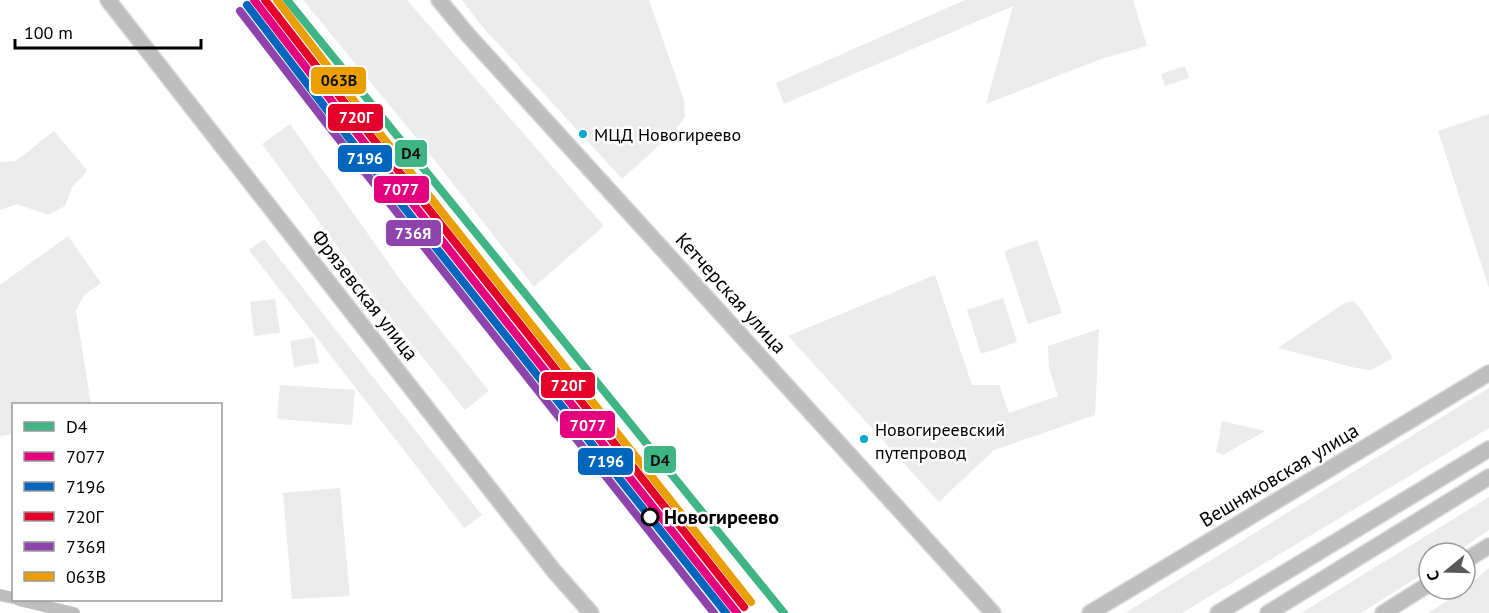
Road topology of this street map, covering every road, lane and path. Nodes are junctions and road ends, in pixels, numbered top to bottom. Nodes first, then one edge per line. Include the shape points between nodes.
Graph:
1 (108, 0) edge
2 (439, 0) edge
3 (1489, 373) edge
4 (1489, 448) edge
5 (1489, 477) edge
6 (1417, 592) edge
7 (23, 601) edge
8 (75, 613) edge
9 (591, 613) edge
10 (993, 613) edge
11 (1090, 613) edge
12 (1218, 613) edge
13 (1268, 613) edge
14 (1383, 613) edge

1 - 9 main road, Фрязевская улица
2 - 10 main road, Кетчерская улица
3 - 11 main road, Вешняковская улица
4 - 12 main road
5 - 13 main road
6 - 14 main road
7 - 8 street

